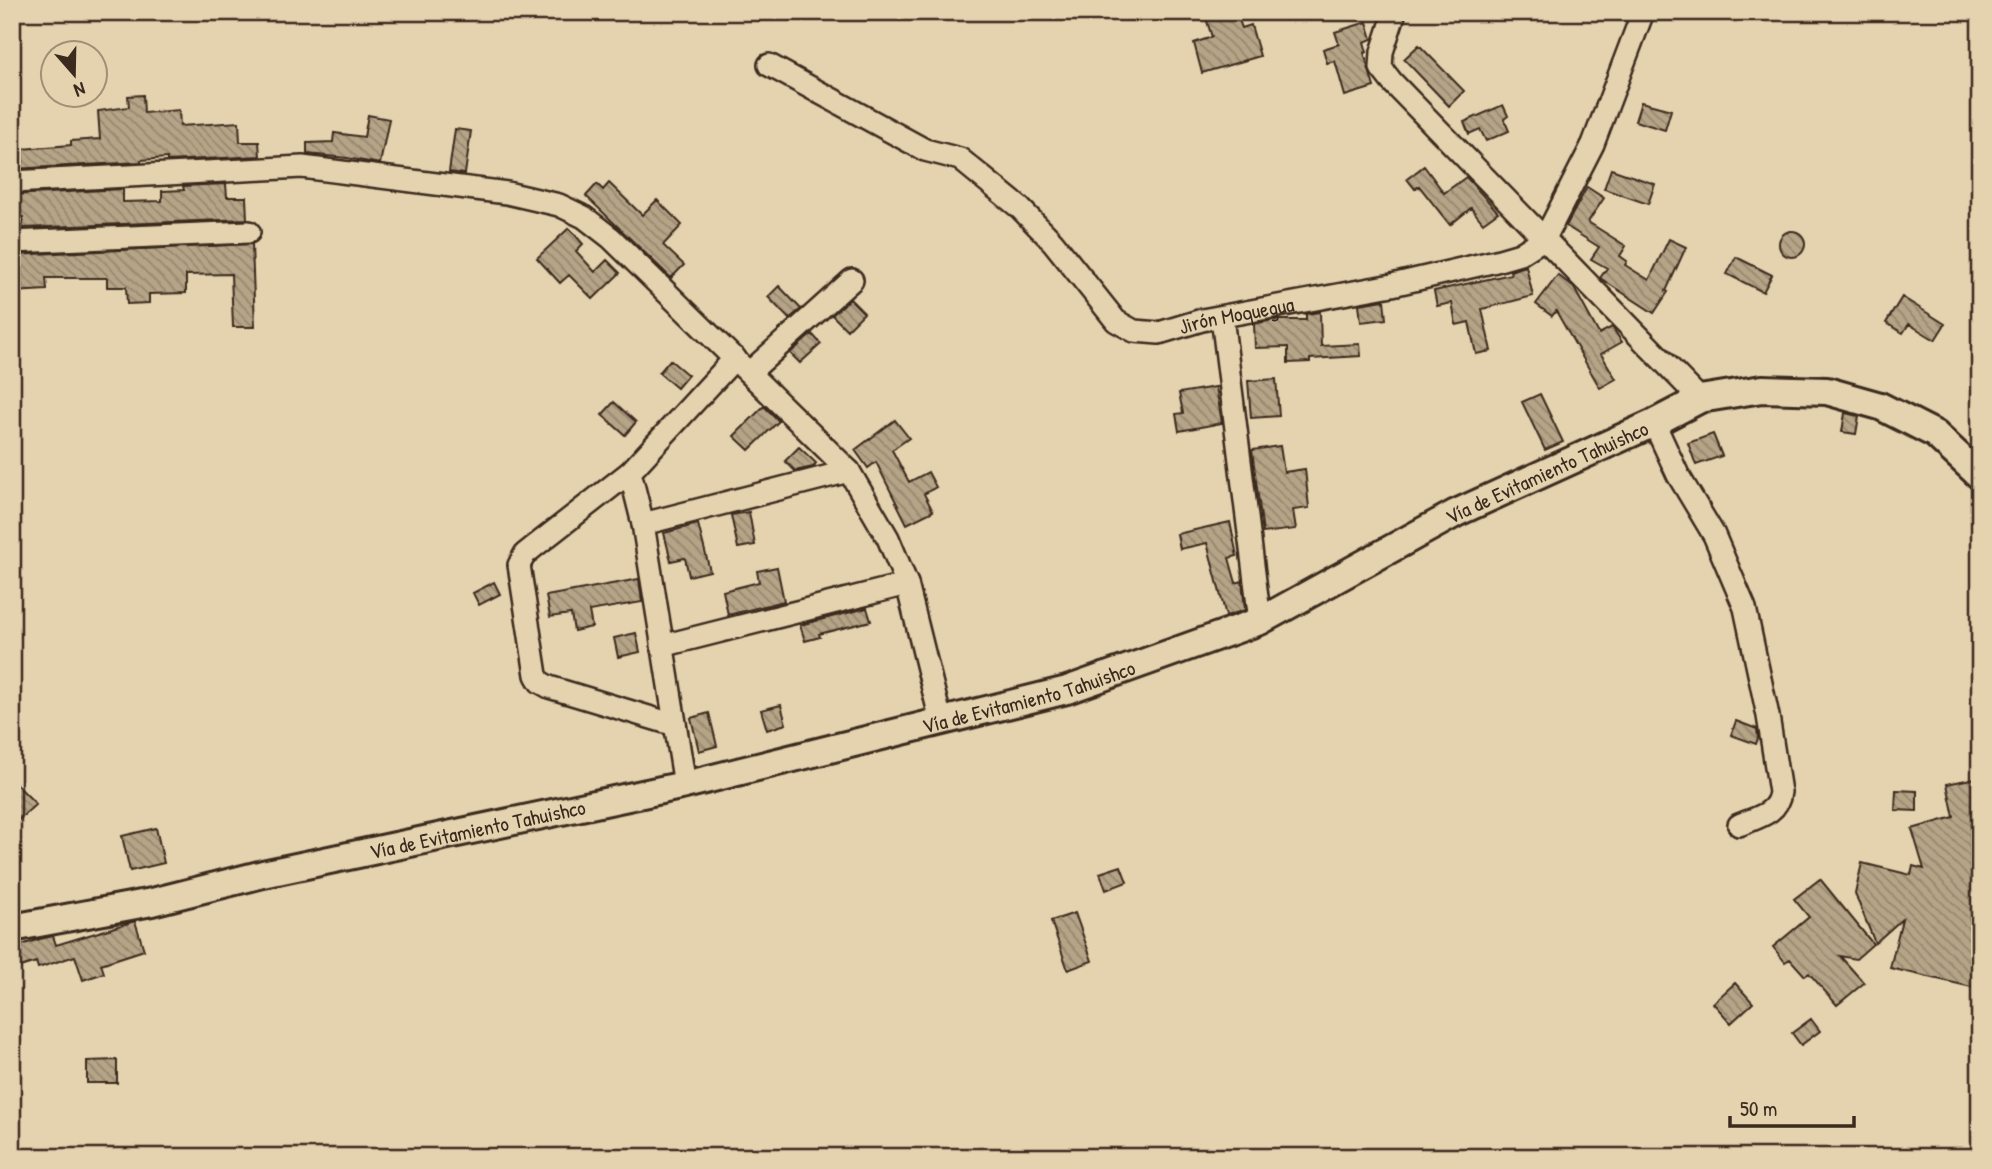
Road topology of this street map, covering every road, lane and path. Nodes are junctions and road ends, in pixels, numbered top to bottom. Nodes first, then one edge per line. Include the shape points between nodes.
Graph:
1 (1395, 12) edge
2 (1643, 12) edge
3 (769, 65) dead end
4 (12, 182) edge
5 (249, 232) dead end
6 (1545, 238) junction
7 (12, 242) edge
8 (852, 280) dead end
9 (1222, 317) junction
10 (743, 365) junction
11 (1700, 399) junction
12 (1654, 424) junction
13 (849, 471) junction
14 (630, 472) junction
15 (1980, 476) edge
16 (643, 524) junction
17 (907, 584) junction
18 (1260, 621) junction
19 (662, 646) junction
20 (941, 721) junction
21 (675, 725) junction
22 (685, 785) junction
23 (1739, 825) dead end
24 (12, 928) edge

1 - 6 street via 1381,68
2 - 6 street via 1593,144
3 - 9 street, Jirón Moquegua via 925,149 960,159 1053,242 1116,321 1134,331 1159,333
4 - 10 street via 302,167 507,193 559,205 611,238
5 - 7 street
6 - 9 street, Jirón Moquegua via 1520,254 1496,261
6 - 11 street
8 - 10 street
9 - 18 street
10 - 13 street
10 - 14 street
11 - 12 main road, Vía de Evitamiento Tahuishco
11 - 15 main road, Vía de Evitamiento Tahuishco via 1762,389 1826,391 1867,402 1935,434
12 - 18 main road, Vía de Evitamiento Tahuishco via 1456,513
12 - 23 street via 1714,535 1745,608 1768,716 1779,803 1769,813
13 - 16 street
13 - 17 street via 888,538
14 - 16 street
14 - 21 street via 535,546 519,565 536,675 549,687
16 - 19 street
17 - 19 street
17 - 20 street
18 - 20 main road, Vía de Evitamiento Tahuishco via 1068,690
19 - 21 street
20 - 22 main road, Vía de Evitamiento Tahuishco
21 - 22 street
22 - 24 main road, Vía de Evitamiento Tahuishco via 263,874 152,902

